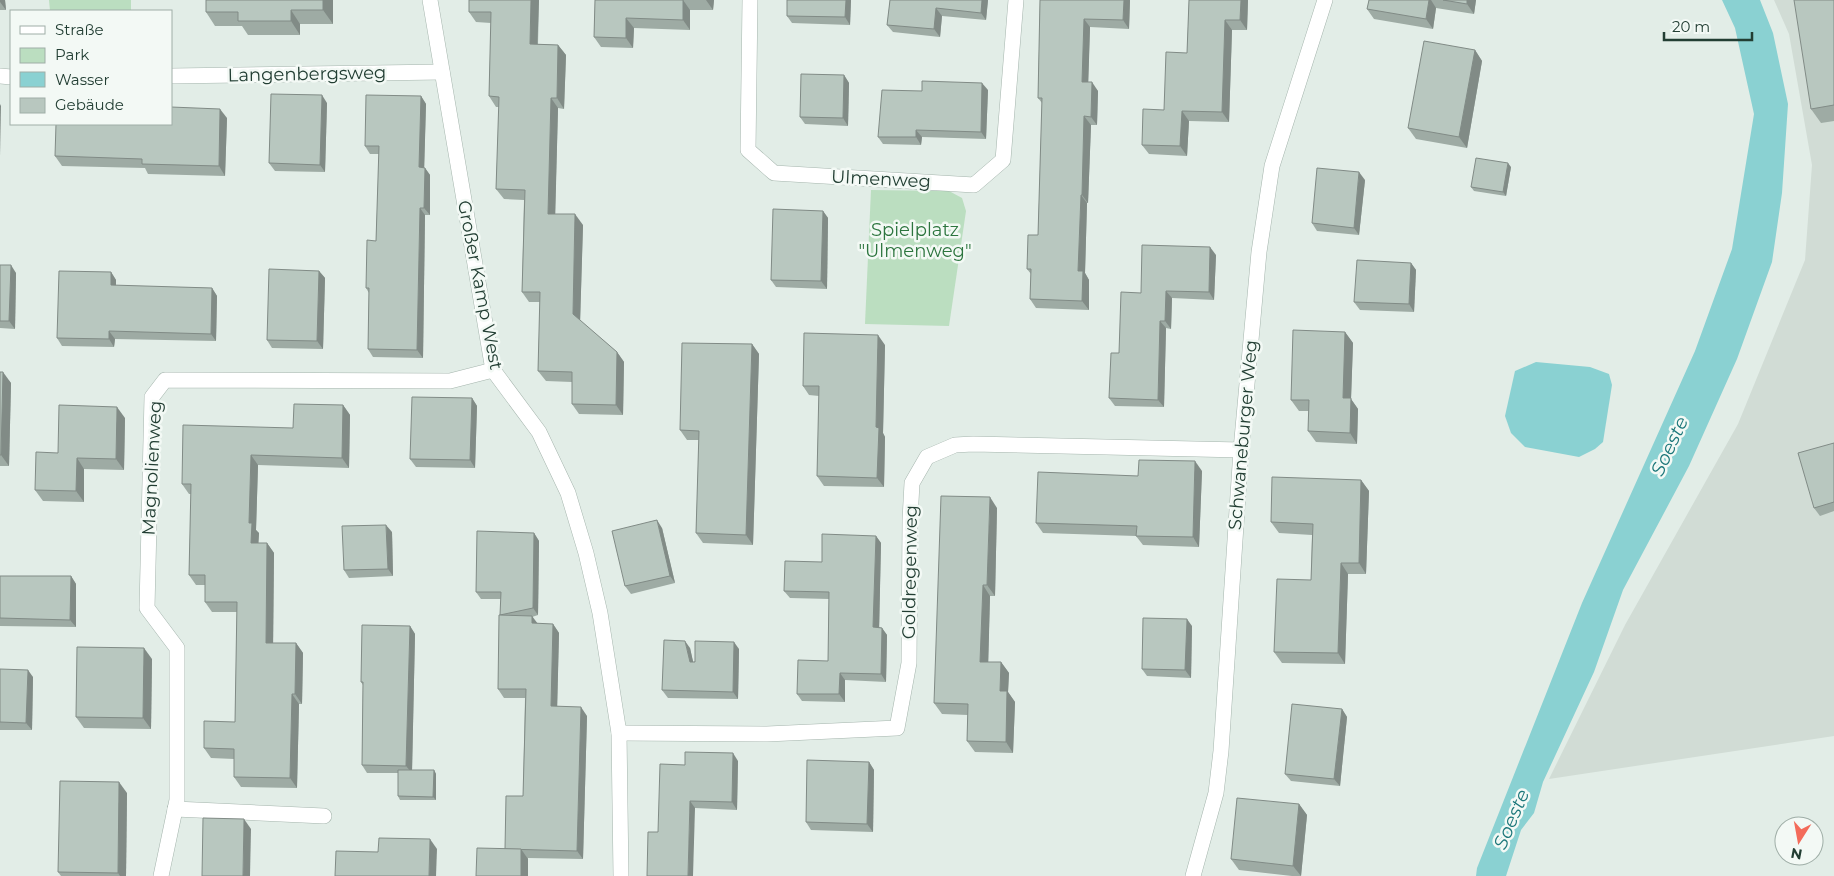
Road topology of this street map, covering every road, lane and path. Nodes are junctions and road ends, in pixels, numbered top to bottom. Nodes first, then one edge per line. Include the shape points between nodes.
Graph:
1 (430, 0) edge
2 (750, 0) edge
3 (1016, 0) edge
4 (1324, 0) edge
5 (442, 72) junction
6 (172, 76) edge
7 (493, 370) junction
8 (1241, 450) junction
9 (619, 734) junction
10 (175, 809) junction
11 (324, 816) dead end
12 (161, 876) edge
13 (621, 876) edge
14 (1193, 876) edge

1 - 5 street, Großer Kamp West
2 - 3 street, Ulmenweg via 748,150 774,173 974,185 1003,160
4 - 8 street, Schwaneburger Weg via 1272,166 1259,252
5 - 6 street, Langenbergsweg
5 - 7 street, Großer Kamp West
7 - 9 street, Großer Kamp West via 539,432 568,493 600,613
7 - 10 street, Magnolienweg via 450,381 165,380 152,397 147,608 177,648
8 - 9 street, Goldregenweg via 974,444 955,446 926,457 912,483 909,663 897,728 767,734
8 - 14 street, Schwaneburger Weg via 1221,751 1216,793
9 - 13 street, Großer Kamp West
10 - 11 street
10 - 12 street, Magnolienweg

